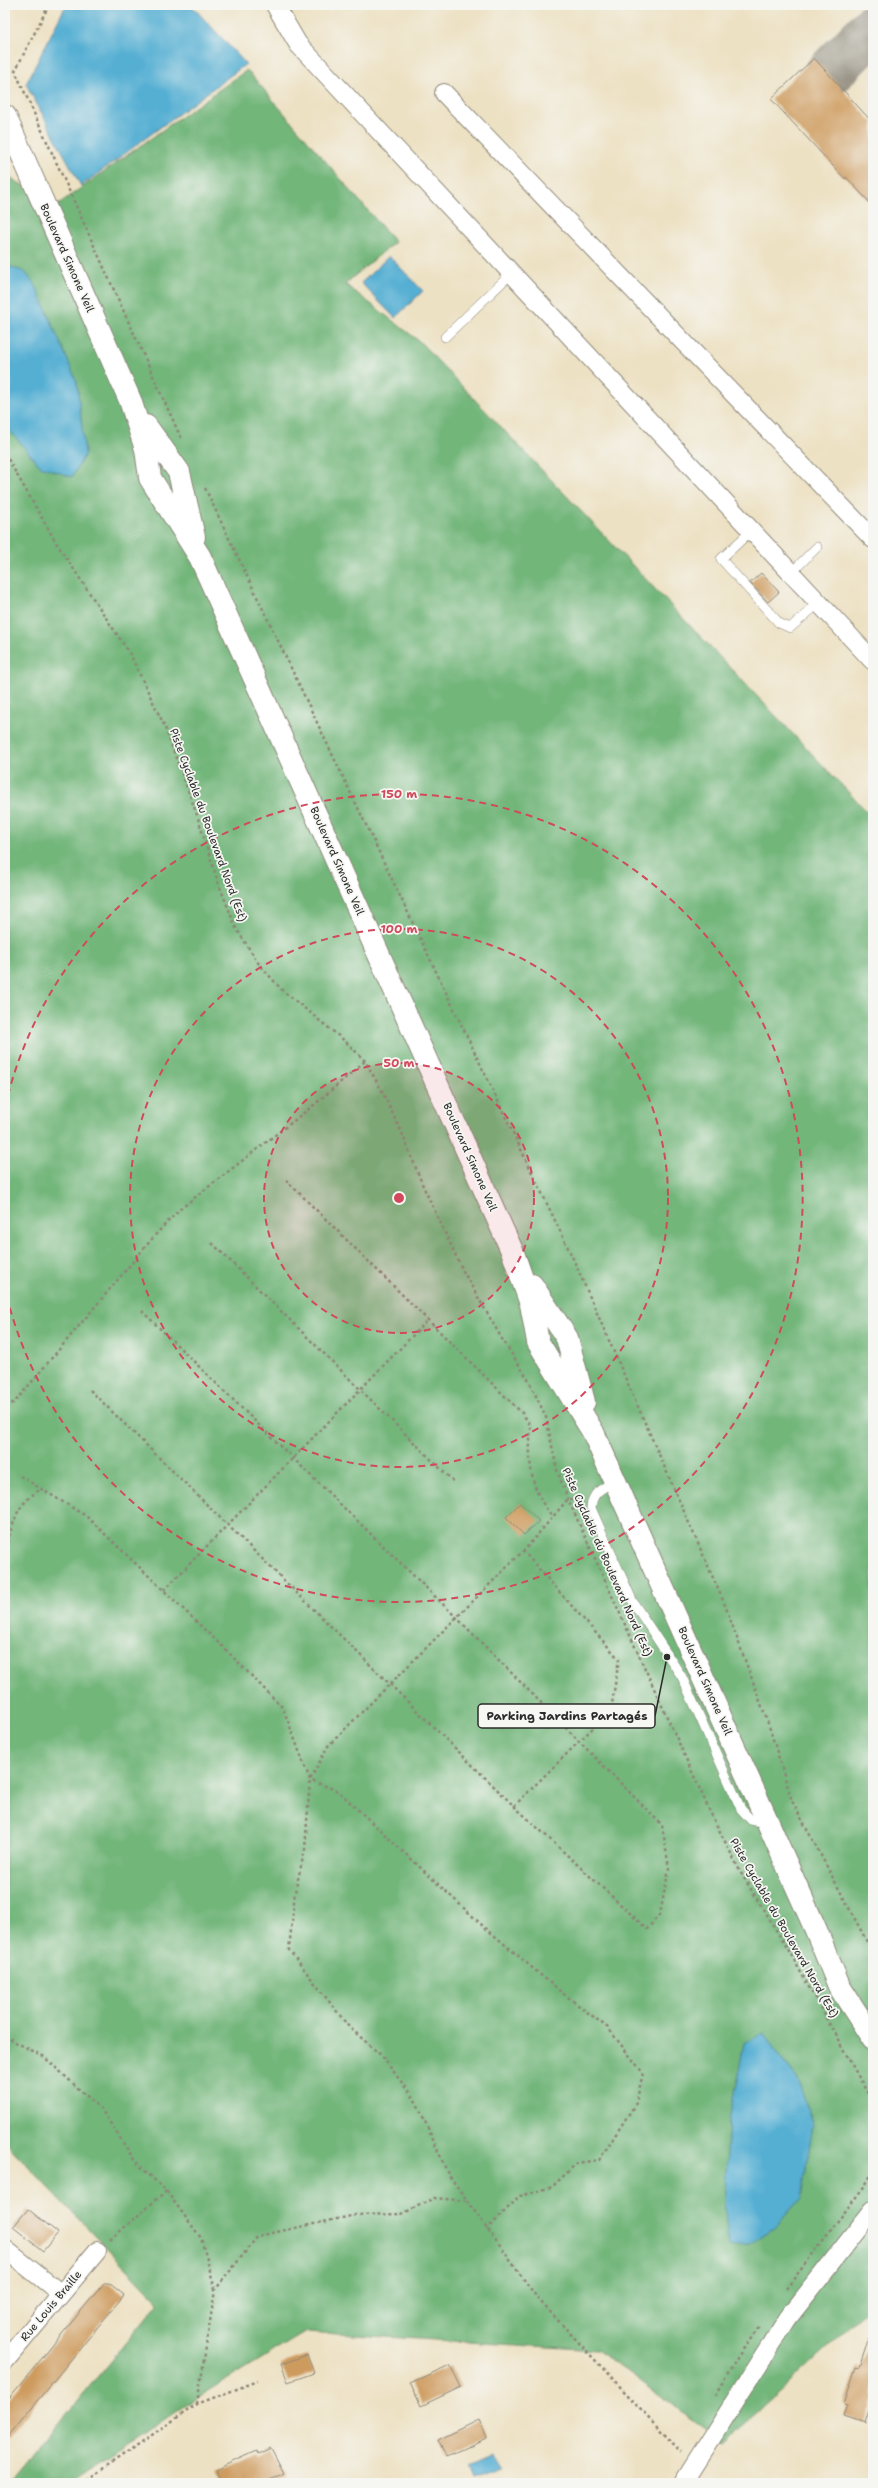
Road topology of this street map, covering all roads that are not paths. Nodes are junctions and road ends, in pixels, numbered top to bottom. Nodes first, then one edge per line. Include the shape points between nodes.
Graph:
1 (275, 5) edge
2 (444, 93) dead end
3 (5, 116) edge
4 (512, 273) junction
5 (445, 337) dead end
6 (751, 531) junction
7 (873, 539) edge
8 (817, 547) dead end
9 (791, 573) junction
10 (819, 603) junction
11 (873, 661) edge
12 (616, 1481) junction
13 (768, 1824) junction
14 (816, 1930) junction
15 (873, 2024) edge
16 (873, 2039) edge
17 (873, 2210) edge
18 (5, 2249) edge
19 (97, 2251) road end
20 (60, 2293) junction
21 (5, 2361) edge
22 (683, 2483) edge

1 - 4 street via 298,44
2 - 7 street
3 - 12 main road, Boulevard Simone Veil via 130,400 158,446 179,472 200,557 513,1253 567,1338 593,1432
4 - 5 lane
4 - 6 street
6 - 9 street
6 - 10 lane via 721,559 778,623 790,628
8 - 9 lane
9 - 10 street
10 - 11 street
12 - 13 main road, Boulevard Simone Veil
12 - 13 lane via 597,1491 591,1499 590,1508 633,1602 682,1677 740,1809 751,1820
13 - 14 main road, Boulevard Simone Veil
14 - 15 main road, Boulevard Simone Veil via 850,1992
14 - 16 main road, Boulevard Simone Veil via 839,1986
17 - 22 street via 788,2318
18 - 20 street
19 - 20 street, Rue Louis Braille
20 - 21 street, Rue Louis Braille

